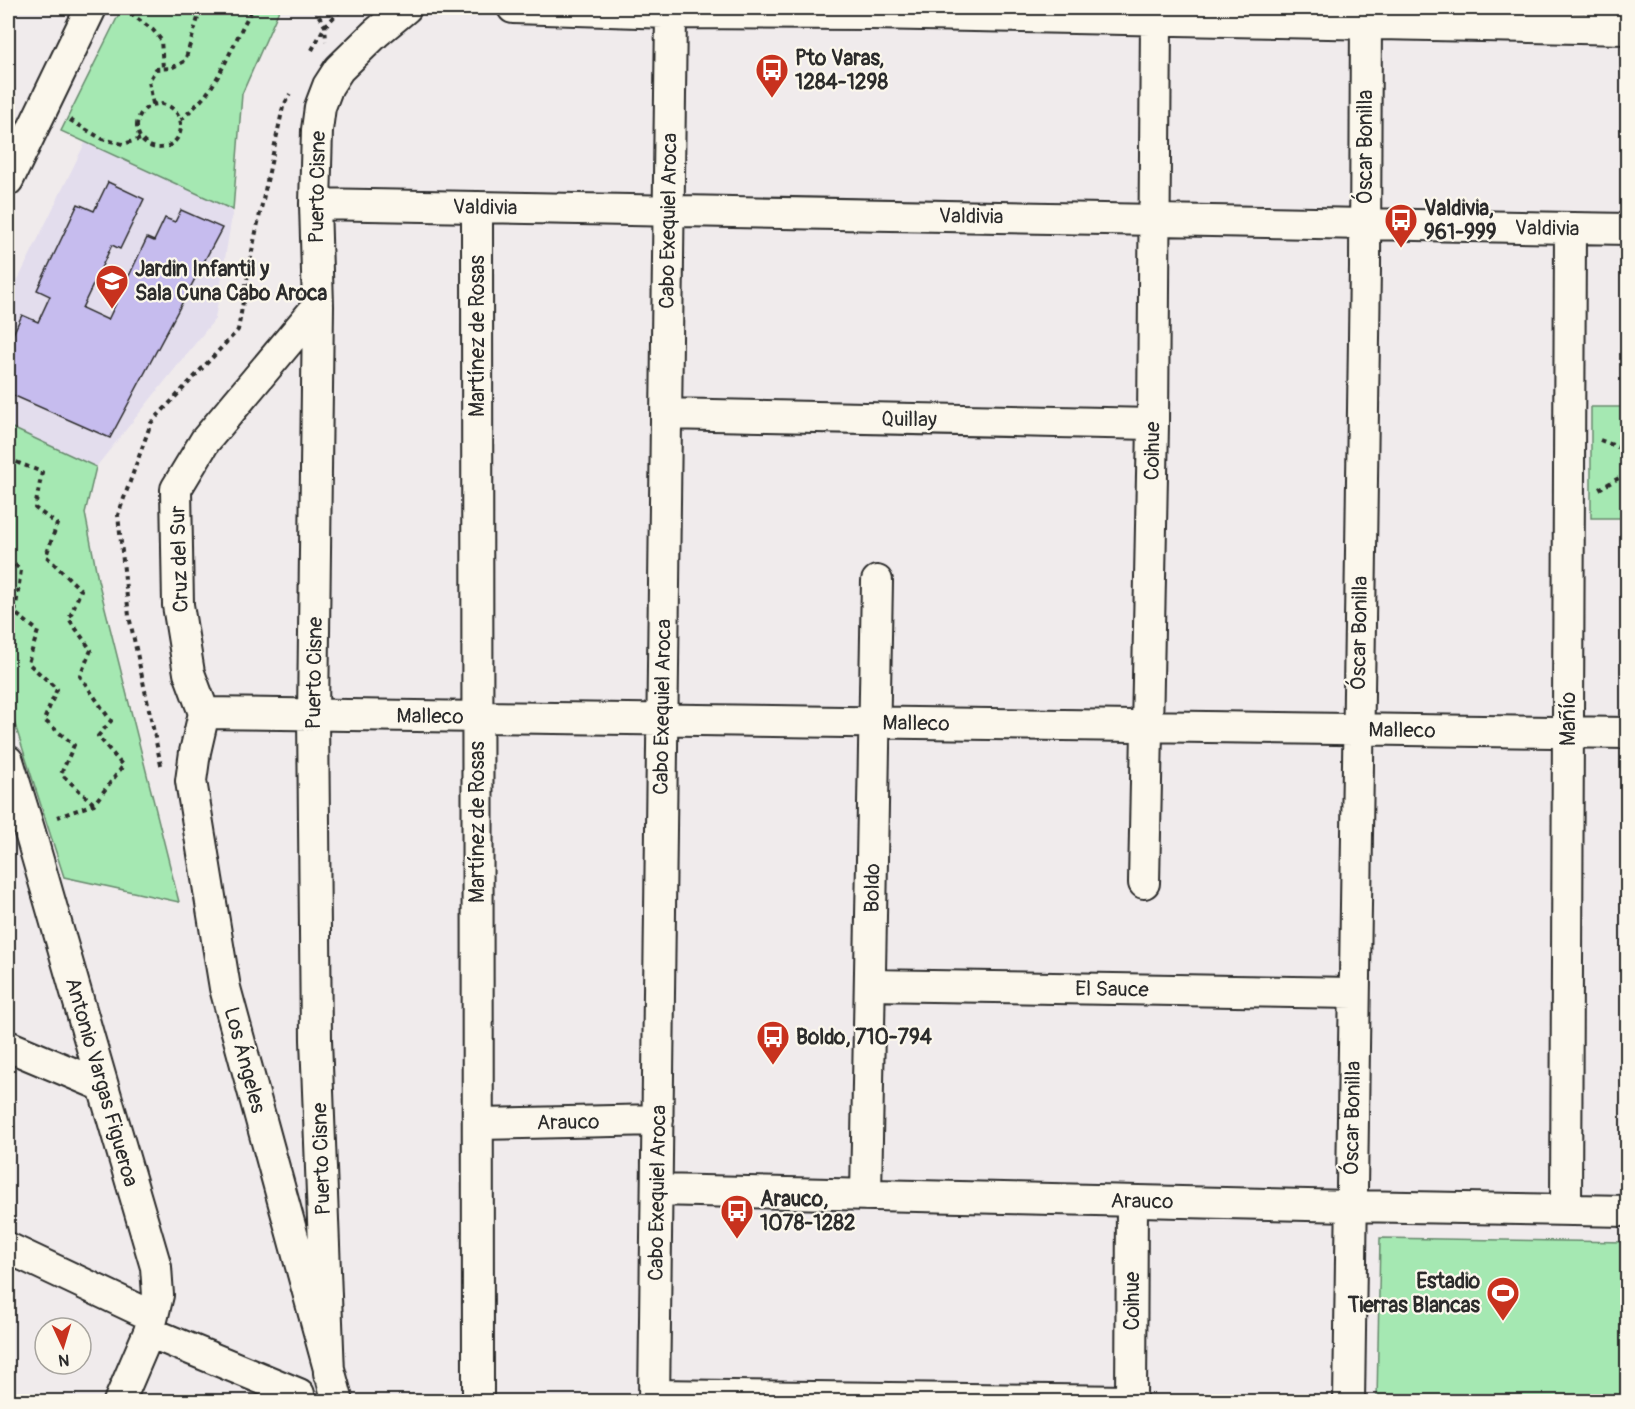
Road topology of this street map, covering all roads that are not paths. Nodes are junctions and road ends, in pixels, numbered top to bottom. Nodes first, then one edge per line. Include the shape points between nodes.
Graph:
1 (92, 8) edge
2 (406, 8) edge
3 (513, 8) edge
4 (871, 11) edge
5 (671, 13) junction
6 (1366, 16) edge
7 (1156, 20) junction
8 (1628, 29) edge
9 (16, 140) edge
10 (8, 180) edge
11 (315, 204) junction
12 (477, 207) junction
13 (668, 211) junction
14 (1155, 220) junction
15 (1365, 223) junction
16 (1570, 228) junction
17 (1628, 229) edge
18 (318, 306) junction
19 (666, 414) junction
20 (1153, 424) junction
21 (877, 581) dead end
22 (204, 713) junction
23 (313, 715) junction
24 (477, 717) junction
25 (662, 720) junction
26 (874, 722) junction
27 (1148, 726) junction
28 (1358, 729) junction
29 (1568, 732) junction
30 (1628, 733) edge
31 (8, 761) edge
32 (18, 824) edge
33 (1144, 883) dead end
34 (870, 985) junction
35 (1354, 993) junction
36 (8, 1046) edge
37 (103, 1086) junction
38 (658, 1120) junction
39 (478, 1124) junction
40 (657, 1190) junction
41 (866, 1195) junction
42 (1132, 1201) junction
43 (1351, 1206) junction
44 (1566, 1210) junction
45 (1628, 1211) edge
46 (8, 1248) edge
47 (150, 1324) junction
48 (329, 1373) junction
49 (298, 1394) dead end
50 (654, 1398) edge
51 (854, 1400) edge
52 (951, 1400) edge
53 (119, 1401) edge
54 (338, 1401) edge
55 (478, 1401) edge
56 (1131, 1401) edge
57 (1349, 1401) edge

1 - 9 street via 44,105
2 - 11 street, Puerto Cisne via 353,54 328,86 317,130
3 - 5 street
4 - 5 street
4 - 7 street
5 - 13 street, Cabo Exequiel Aroca
6 - 7 street
6 - 8 street
6 - 15 street, Óscar Bonilla
7 - 14 street, Coihue
9 - 10 street
11 - 12 street, Valdivia
11 - 18 street, Puerto Cisne
12 - 13 street, Valdivia
12 - 24 street, Martínez de Rosas
13 - 14 street, Valdivia
13 - 19 street, Cabo Exequiel Aroca
14 - 15 street, Valdivia
14 - 20 street, Coihue
15 - 16 street, Valdivia
15 - 28 street, Óscar Bonilla
16 - 17 street, Valdivia
16 - 29 street, Mañío
18 - 22 street, Cruz del Sur via 205,441 176,489 178,604 189,673
18 - 23 street, Puerto Cisne
19 - 20 street, Quillay
19 - 25 street, Cabo Exequiel Aroca
20 - 27 street, Coihue
21 - 26 street, Boldo
22 - 23 street, Malleco
22 - 48 street, Los Ángeles via 190,781 225,988
23 - 24 street, Malleco
23 - 48 street, Puerto Cisne via 316,1040
24 - 25 street, Malleco
24 - 39 street, Martínez de Rosas
25 - 26 street, Malleco
25 - 38 street, Cabo Exequiel Aroca
26 - 27 street, Malleco
26 - 34 street, Boldo
27 - 28 street, Malleco
27 - 33 street, Coihue
28 - 29 street, Malleco
28 - 35 street, Óscar Bonilla
29 - 30 street, Malleco
29 - 44 street, Mañío
31 - 32 street, Antonio Vargas Figueroa
32 - 37 street, Antonio Vargas Figueroa
34 - 35 street, El Sauce
34 - 41 street, Boldo
35 - 43 street, Óscar Bonilla
36 - 37 street
37 - 47 street, Antonio Vargas Figueroa via 156,1267 158,1295
38 - 39 street, Arauco
38 - 40 street, Cabo Exequiel Aroca
39 - 55 street, Martínez de Rosas
40 - 41 street, Arauco
40 - 50 street, Cabo Exequiel Aroca
41 - 42 street, Arauco
42 - 43 street, Arauco
42 - 56 street, Coihue
43 - 44 street, Arauco
43 - 57 street, Óscar Bonilla
44 - 45 street, Arauco
46 - 47 street
47 - 49 street
47 - 53 street, Antonio Vargas Figueroa
48 - 54 street, Los Ángeles
50 - 51 street
51 - 52 street
52 - 56 street

